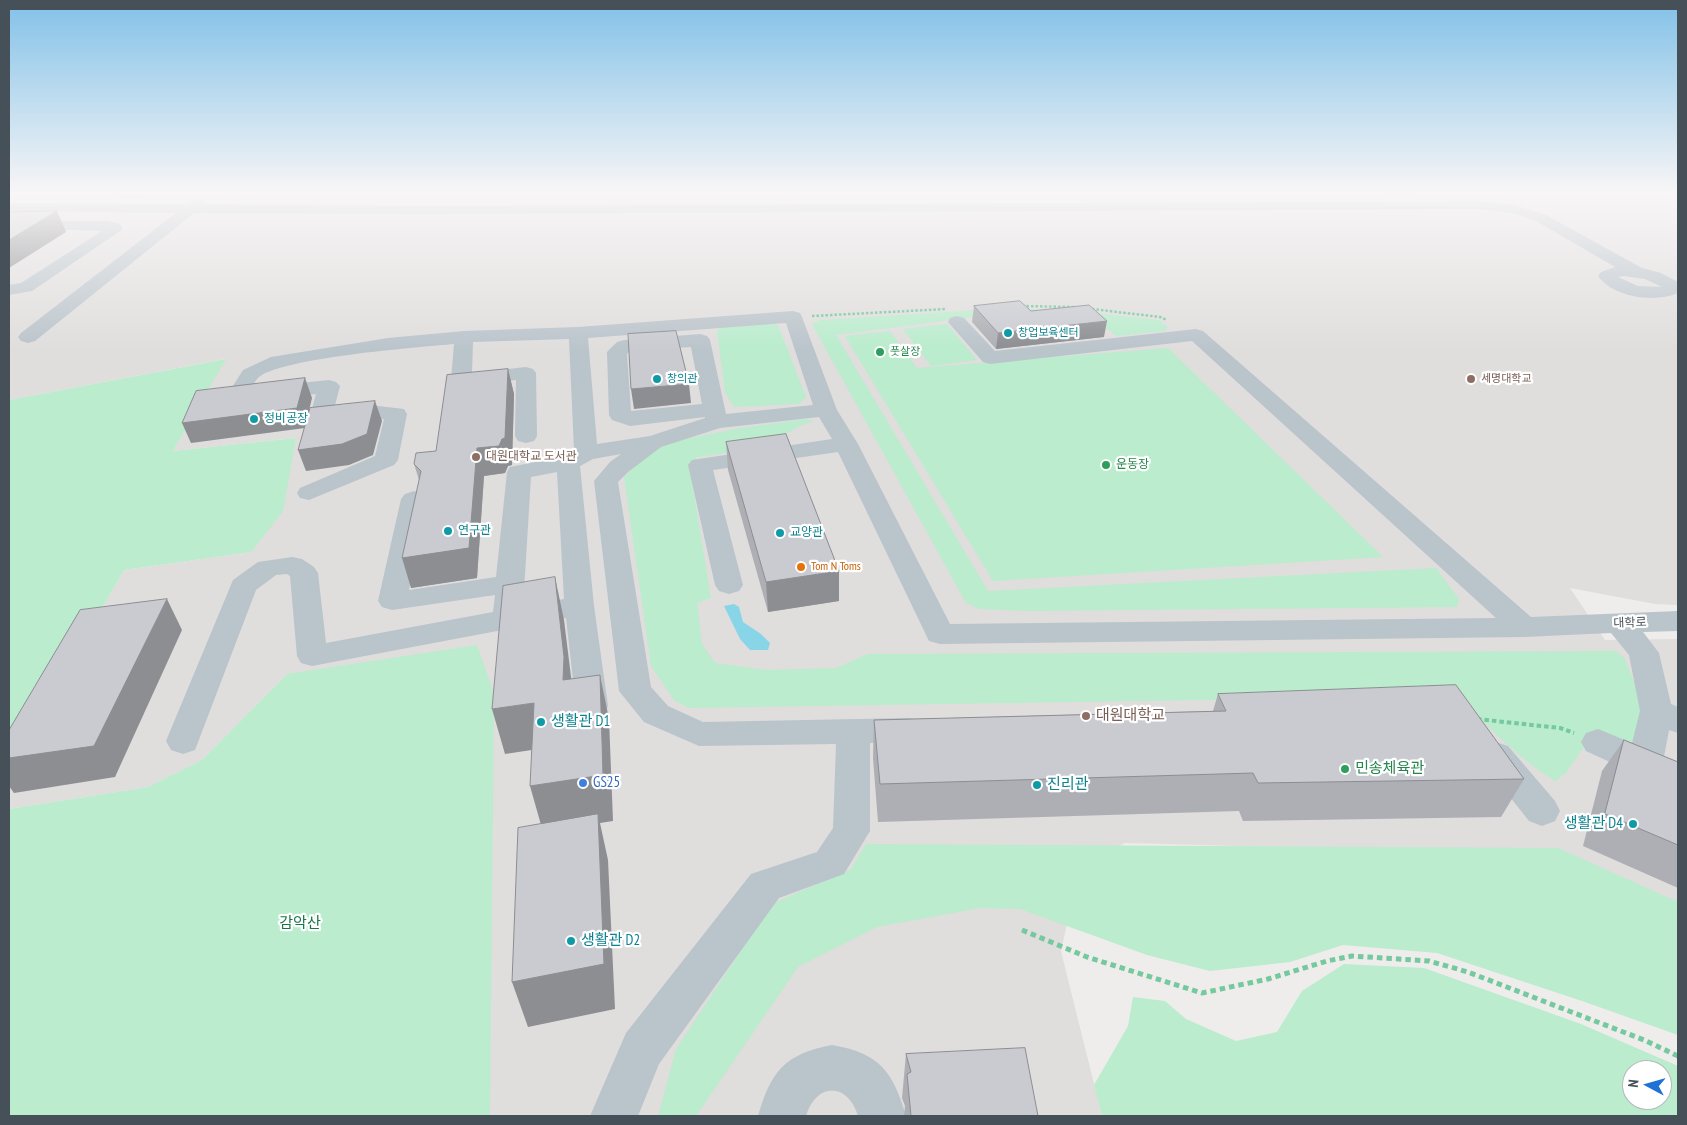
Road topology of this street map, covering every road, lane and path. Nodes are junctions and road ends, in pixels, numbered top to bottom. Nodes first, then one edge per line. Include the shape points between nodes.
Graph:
1 (74, 244) edge
2 (80, 244) edge
3 (145, 244) edge
4 (1571, 244) edge
5 (1588, 244) edge
6 (70, 249) junction
7 (44, 256) dead end
8 (30, 266) dead end
9 (1615, 272) junction
10 (1636, 272) junction
11 (9, 280) edge
12 (1673, 282) edge
13 (9, 290) edge
14 (1014, 306) edge
15 (1081, 308) edge
16 (1091, 309) edge
17 (952, 315) joint
18 (793, 317) junction
19 (700, 332) junction
20 (578, 333) junction
21 (1196, 335) junction
22 (28, 337) dead end
23 (464, 337) junction
24 (826, 410) junction
25 (716, 416) junction
26 (526, 436) dead end
27 (653, 442) junction
28 (846, 444) junction
29 (577, 458) junction
30 (309, 494) dead end
31 (414, 499) edge
32 (510, 584) junction
33 (729, 585) dead end
34 (579, 606) junction
35 (507, 620) junction
36 (1678, 622) edge
37 (1620, 624) junction
38 (1524, 627) junction
39 (592, 706) edge
40 (1667, 716) edge
41 (1467, 719) joint
42 (1546, 726) dead end
43 (942, 728) edge
44 (853, 732) junction
45 (182, 741) dead end
46 (1598, 742) dead end
47 (1645, 763) junction
48 (1678, 778) edge
49 (1542, 811) dead end
50 (1022, 930) dead end
51 (1678, 1056) edge
52 (614, 1116) edge
53 (782, 1116) edge
54 (882, 1116) edge

1 - 6 street
2 - 6 street
3 - 22 street
4 - 9 street
5 - 10 street
6 - 7 street
6 - 13 street via 26,287
8 - 11 street
9 - 10 street
9 - 12 street via 1608,276 1614,283 1643,291 1669,291 1673,289
10 - 12 street
14 - 15 path
16 - 21 path via 1160,317
17 - 18 path
17 - 21 street via 990,358
18 - 19 street
18 - 24 street
19 - 20 street
19 - 25 street
19 - 25 street via 624,346 617,352 620,415 630,418
20 - 23 street
20 - 29 street
21 - 38 street
23 - 26 street via 461,380 526,373
23 - 30 street via 388,344 278,361 250,374 237,397 329,386 321,416 385,411 396,414 386,460
24 - 25 street
24 - 28 street
25 - 27 street
27 - 29 street
27 - 44 street via 606,481 635,691 656,714 699,734
28 - 33 street via 700,465
28 - 38 street, 대학로 via 940,634
29 - 32 street via 519,472
29 - 34 street
31 - 32 street via 392,601
32 - 35 street
34 - 35 street
34 - 39 street
35 - 45 street via 312,656 304,573 292,565 268,568 243,586
36 - 37 street, 대학로
37 - 38 street, 대학로
37 - 40 street via 1644,653
40 - 47 street
41 - 42 path
41 - 49 street
43 - 44 street
44 - 52 street via 851,831 830,863 765,886 642,1049
46 - 47 street
47 - 48 street
50 - 51 path via 1087,957 1202,993 1352,956 1429,961 1468,972
53 - 54 street via 791,1090 802,1078 816,1070 831,1067 846,1069 866,1081 880,1103

